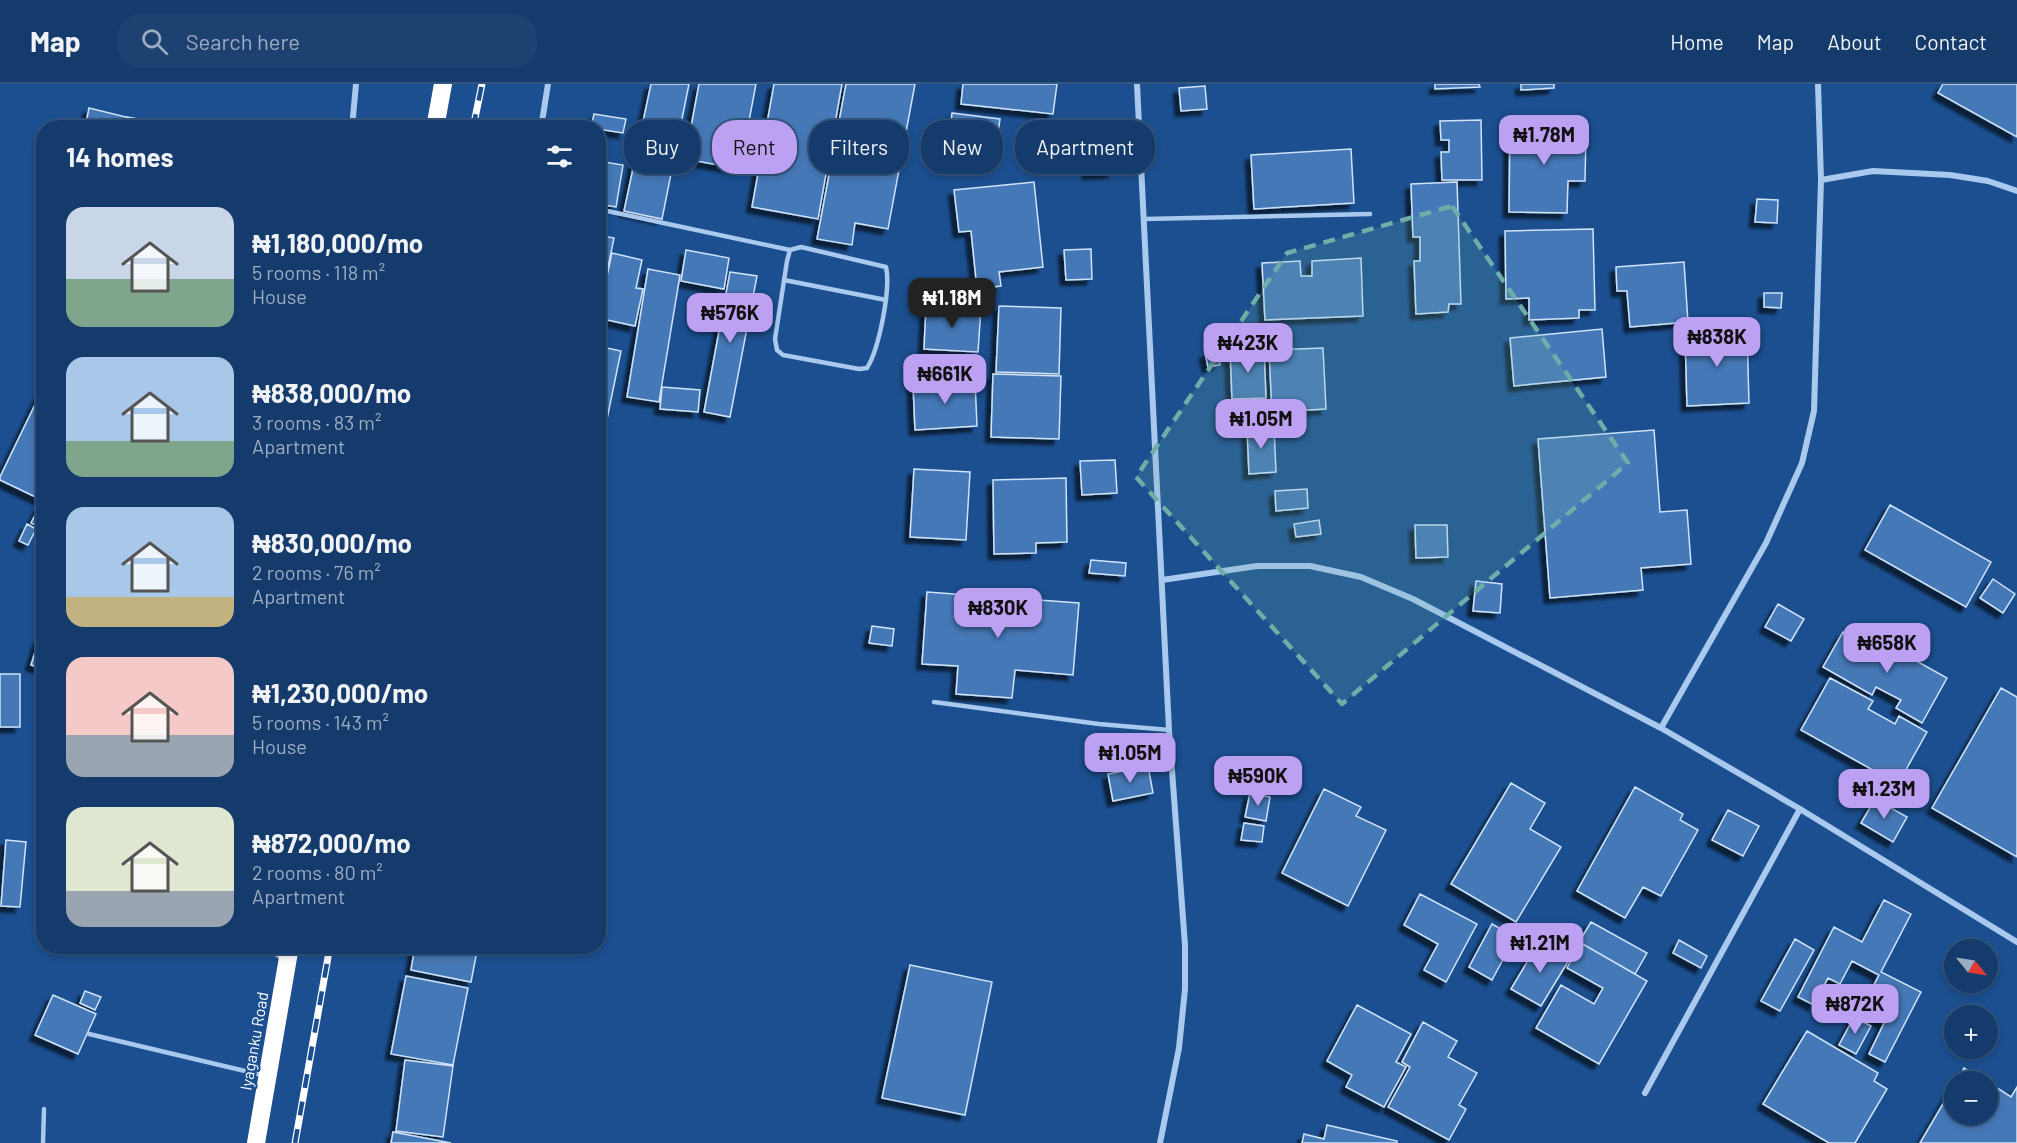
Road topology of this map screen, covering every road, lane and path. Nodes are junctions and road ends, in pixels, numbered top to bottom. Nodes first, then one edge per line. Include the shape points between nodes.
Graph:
1 (356, 84) edge
2 (443, 84) edge
3 (548, 84) edge
4 (1137, 84) edge
5 (1818, 84) edge
6 (353, 120) edge
7 (436, 120) edge
8 (542, 120) edge
9 (1821, 180) junction
10 (2017, 191) edge
11 (606, 211) edge
12 (1370, 214) dead end
13 (1144, 219) junction
14 (790, 250) junction
15 (784, 280) junction
16 (886, 300) junction
17 (1162, 580) junction
18 (934, 702) dead end
19 (1661, 728) junction
20 (1169, 730) junction
21 (1800, 808) junction
22 (2017, 942) edge
23 (289, 954) edge
24 (89, 1034) dead end
25 (268, 1077) junction
26 (1645, 1093) dead end
27 (44, 1109) dead end
28 (43, 1143) edge
29 (256, 1143) edge
30 (1160, 1143) edge

1 - 6 street
2 - 7 highway
3 - 8 street
4 - 13 street
5 - 9 street
9 - 10 street via 1873,171 1950,175
9 - 19 street via 1814,411 1802,463 1766,543
11 - 14 lane
12 - 13 lane
13 - 17 street
14 - 15 lane
14 - 16 lane via 801,247 886,267
15 - 16 lane
15 - 16 lane via 776,339 777,350 783,355 867,368 874,357
17 - 19 street via 1257,566 1310,566 1361,577 1413,599
17 - 20 street
18 - 20 lane
19 - 21 street
20 - 30 street via 1185,989 1179,1048
21 - 22 street
21 - 26 street
23 - 25 highway, Iyaganku Road
24 - 25 lane
25 - 29 highway, Iyaganku Road
27 - 28 lane

